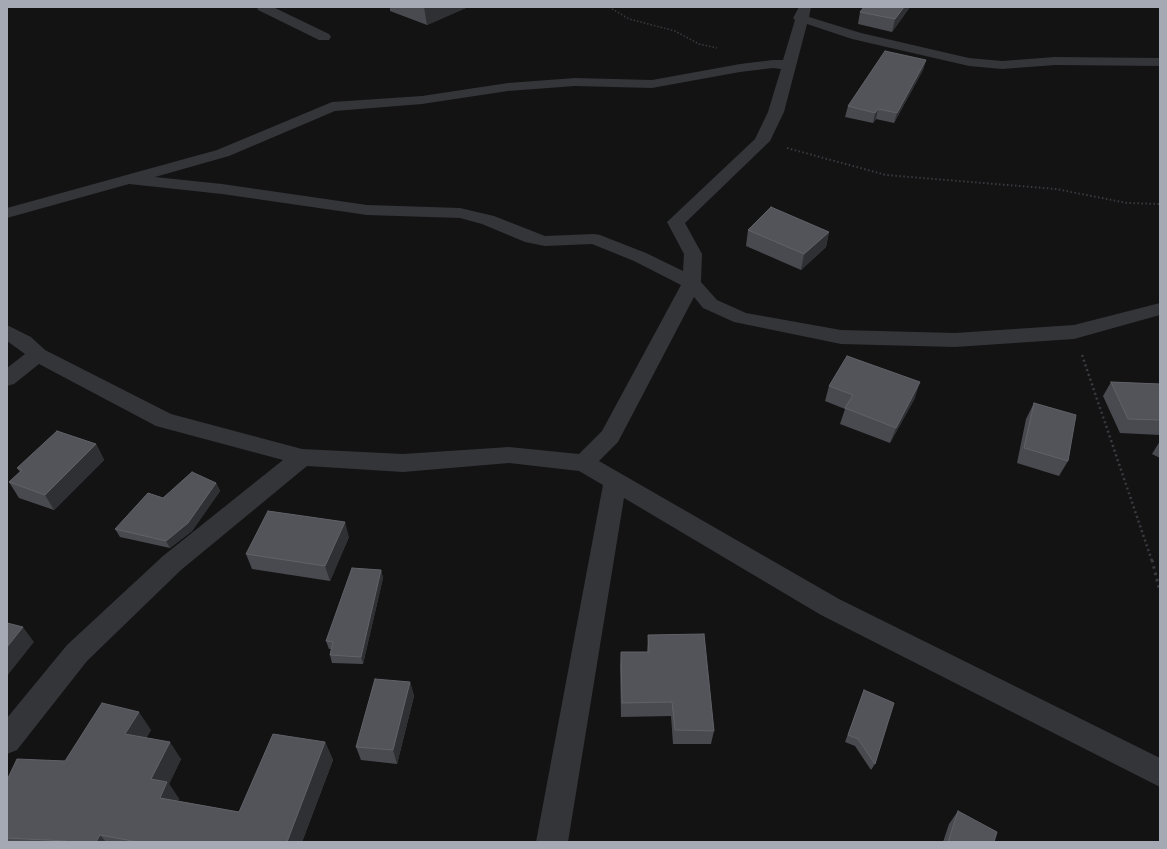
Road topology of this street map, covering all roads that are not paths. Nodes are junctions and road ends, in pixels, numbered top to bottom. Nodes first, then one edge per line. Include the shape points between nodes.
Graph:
1 (263, 7) edge
2 (803, 13) edge
3 (324, 37) dead end
4 (1160, 62) edge
5 (789, 65) junction
6 (125, 179) junction
7 (7, 213) edge
8 (692, 283) junction
9 (1160, 309) edge
10 (7, 332) edge
11 (38, 355) junction
12 (7, 379) edge
13 (302, 457) junction
14 (584, 463) junction
15 (615, 481) junction
16 (7, 740) edge
17 (1160, 772) edge
18 (552, 842) edge

1 - 3 street
2 - 4 street via 857,36 969,62 1002,65 1055,60
2 - 5 street
5 - 6 street via 740,68 652,84 575,82 508,87 422,100 332,107 223,152
5 - 8 street via 776,112 762,141 676,222 692,254
6 - 7 street
6 - 8 street via 222,189 367,210 460,212 545,241 594,239 640,257
8 - 9 street via 710,304 742,318 841,337 955,340 1074,332
8 - 14 street via 610,436
10 - 11 street via 24,342
11 - 12 street
11 - 13 street via 164,420
13 - 14 street via 403,463 509,455
13 - 16 street via 172,564 77,653
14 - 15 street
15 - 17 street via 830,608
15 - 18 street

